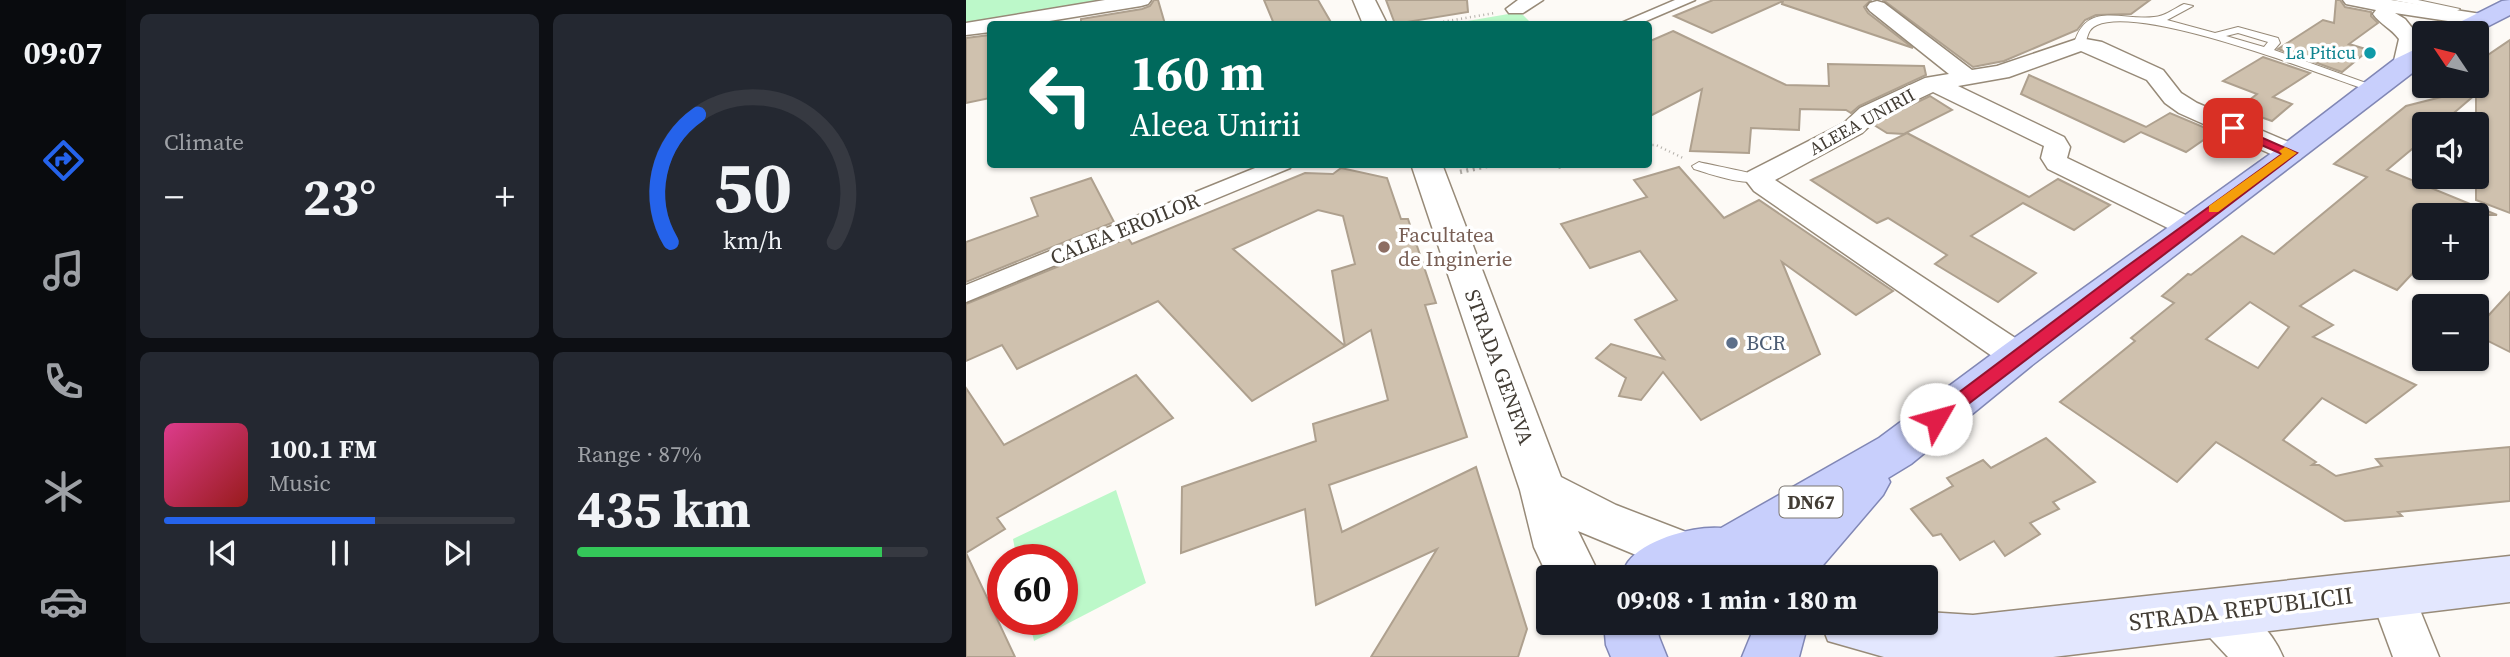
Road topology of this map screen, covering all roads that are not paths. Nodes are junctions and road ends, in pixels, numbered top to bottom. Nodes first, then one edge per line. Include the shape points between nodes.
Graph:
1 (1141, 0) edge
2 (1364, 0) edge
3 (1688, 0) edge
4 (2339, 0) edge
5 (2353, 0) edge
6 (2188, 6) dead end
7 (1877, 7) dead end
8 (2390, 7) edge
9 (2496, 13) edge
10 (1015, 21) edge
11 (1374, 21) edge
12 (1635, 21) edge
13 (2158, 21) junction
14 (2419, 21) edge
15 (2456, 21) edge
16 (987, 26) edge
17 (966, 29) edge
18 (2080, 44) junction
19 (2412, 50) edge
20 (2412, 60) edge
21 (1966, 76) junction
22 (1933, 83) junction
23 (2374, 88) junction
24 (2291, 153) junction
25 (1699, 166) road end
26 (1273, 168) edge
27 (1441, 169) edge
28 (1758, 178) junction
29 (2188, 227) junction
30 (966, 294) edge
31 (2017, 356) junction
32 (1895, 452) junction
33 (1543, 490) junction
34 (1685, 560) edge
35 (1567, 565) edge
36 (1754, 565) edge
37 (1792, 565) edge
38 (2510, 579) edge
39 (2391, 592) junction
40 (2216, 612) junction
41 (1779, 635) edge
42 (1898, 635) edge
43 (1949, 649) edge
44 (1769, 657) edge
45 (2260, 657) edge
46 (2416, 657) edge

1 - 10 street
2 - 11 street
3 - 12 street
4 - 8 street
5 - 8 street
6 - 13 lane
7 - 21 street
8 - 9 street
8 - 14 street
8 - 15 lane
8 - 19 street
9 - 15 main road
13 - 18 lane via 2104,19 2084,29
13 - 23 lane
16 - 17 street
18 - 21 street, ALEEA UNIRII via 2001,72
18 - 24 street via 2155,75 2173,98 2188,108
20 - 23 main road, DN67
21 - 22 street, ALEEA UNIRII
22 - 28 street, ALEEA UNIRII via 1869,113 1853,128
22 - 29 street via 2055,142 2057,163
23 - 24 main road, DN67
24 - 29 main road, DN67
25 - 28 lane
26 - 30 street, CALEA EROILOR
27 - 33 street, STRADA GENEVA
28 - 31 street
29 - 31 main road, DN67
31 - 32 main road, DN67
32 - 34 main road, DN67
32 - 37 main road, DN67
33 - 34 street
33 - 35 street, STRADA GENEVA
34 - 36 main road via 1745,557
38 - 39 main road, STRADA REPUBLICII
39 - 40 main road, STRADA REPUBLICII
39 - 46 street
40 - 43 main road, STRADA REPUBLICII
40 - 45 street
41 - 44 main road
42 - 43 main road, STRADA REPUBLICII

